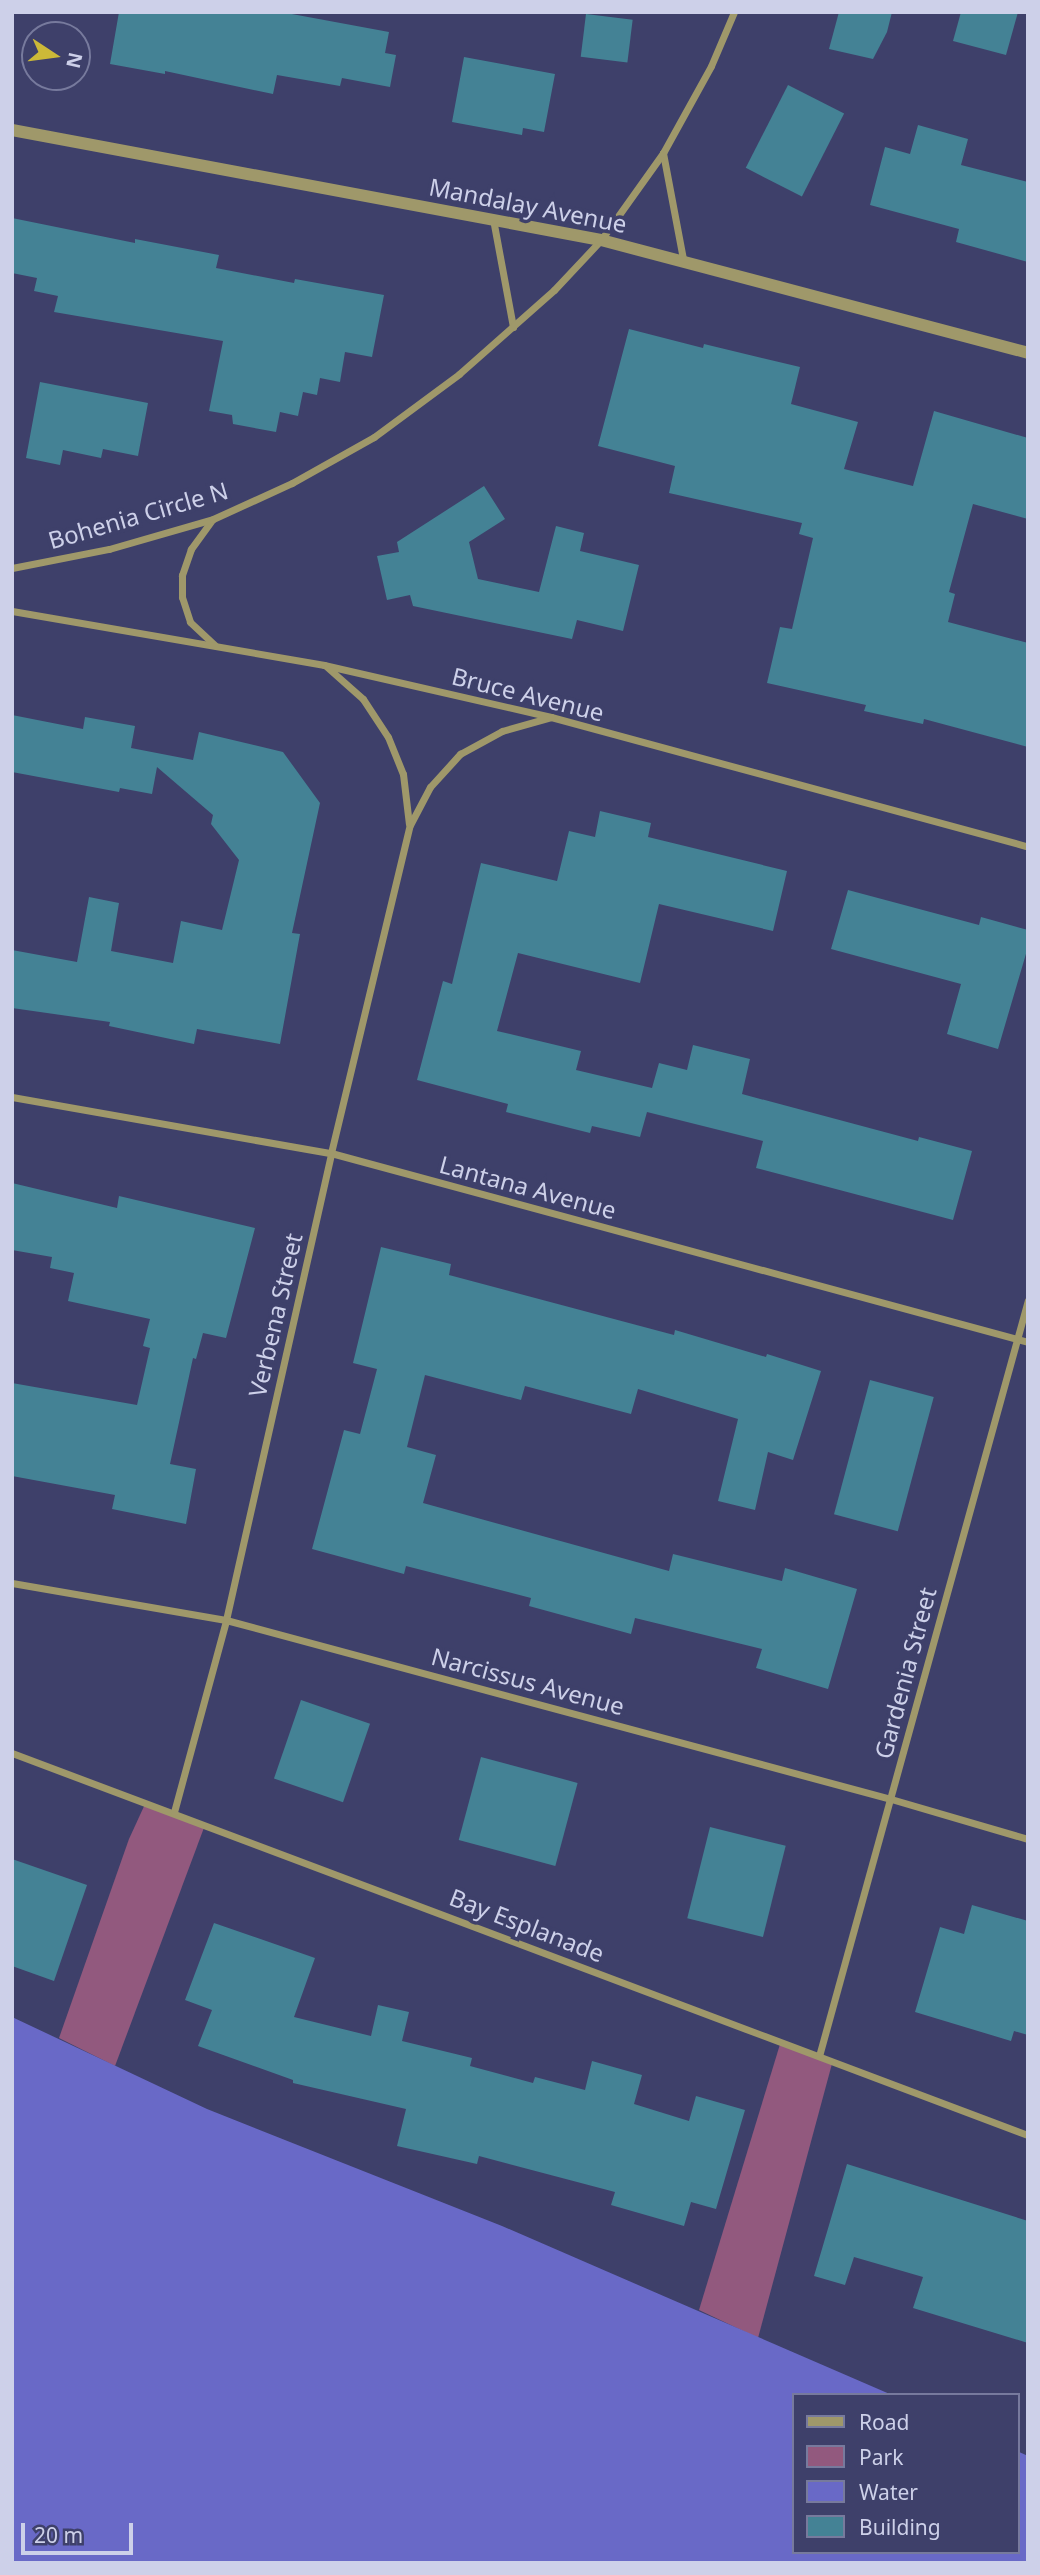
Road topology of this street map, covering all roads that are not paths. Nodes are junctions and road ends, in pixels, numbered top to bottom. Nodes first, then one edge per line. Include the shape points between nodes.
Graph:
1 (734, 12) edge
2 (12, 130) edge
3 (663, 153) junction
4 (493, 219) junction
5 (601, 240) junction
6 (683, 259) junction
7 (513, 327) junction
8 (1028, 354) edge
9 (213, 519) junction
10 (12, 568) edge
11 (12, 611) edge
12 (215, 646) junction
13 (324, 664) junction
14 (551, 717) junction
15 (410, 825) junction
16 (1028, 847) edge
17 (12, 1097) edge
18 (331, 1153) junction
19 (1028, 1300) edge
20 (1016, 1339) junction
21 (1028, 1342) edge
22 (12, 1583) edge
23 (226, 1620) junction
24 (12, 1754) edge
25 (891, 1799) junction
26 (174, 1812) junction
27 (1028, 1839) edge
28 (819, 2056) junction
29 (1028, 2136) edge

1 - 3 street via 711,66
2 - 4 street, Mandalay Avenue
3 - 5 street, Bohenia Circle N
3 - 6 street
4 - 5 street, Mandalay Avenue
4 - 7 street
5 - 6 street, Mandalay Avenue
5 - 7 street, Bohenia Circle N
6 - 8 street, Mandalay Avenue
7 - 9 street, Bohenia Circle N via 374,437 292,483
9 - 10 street, Bohenia Circle N via 109,549
9 - 12 street via 191,549 182,575 181,597 190,622
11 - 12 street, Bruce Avenue
12 - 13 street, Bruce Avenue
13 - 14 street, Bruce Avenue
13 - 15 street, Verbena Street via 363,699 388,737 403,774
14 - 15 street, Verbena Street via 502,732 460,754 430,787
14 - 16 street, Bruce Avenue
15 - 18 street, Verbena Street
17 - 18 street, Lantana Avenue
18 - 20 street, Lantana Avenue
18 - 23 street, Verbena Street
19 - 20 street, Gardenia Street
20 - 21 street, Lantana Avenue
20 - 25 street, Gardenia Street
22 - 23 street, Narcissus Avenue
23 - 25 street, Narcissus Avenue
23 - 26 street, Verbena Street
24 - 26 street, Bay Esplanade
25 - 27 street, Narcissus Avenue
25 - 28 street, Gardenia Street
26 - 28 street, Bay Esplanade
28 - 29 street, Bay Esplanade

